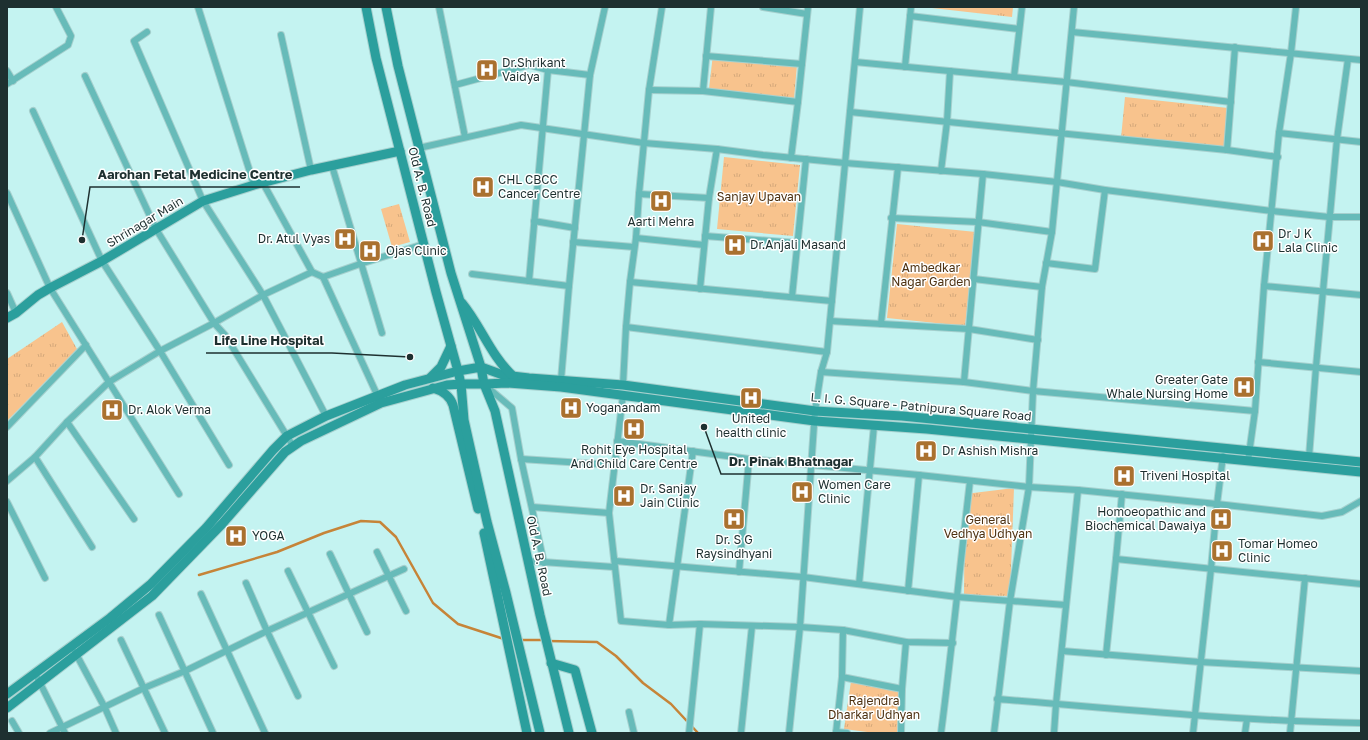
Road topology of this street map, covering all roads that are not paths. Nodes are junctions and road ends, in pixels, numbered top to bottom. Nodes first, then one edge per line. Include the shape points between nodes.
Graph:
1 (56, 7) edge
2 (198, 7) edge
3 (366, 7) edge
4 (386, 7) edge
5 (439, 7) edge
6 (605, 7) edge
7 (662, 7) edge
8 (711, 7) edge
9 (763, 7) edge
10 (808, 7) edge
11 (860, 7) edge
12 (911, 7) edge
13 (1022, 7) edge
14 (1074, 7) edge
15 (1296, 7) edge
16 (807, 14) junction
17 (910, 16) junction
18 (1019, 29) junction
19 (147, 32) dead end
20 (1072, 32) junction
21 (281, 35) dead end
22 (1235, 47) junction
23 (1291, 53) junction
24 (706, 56) junction
25 (1348, 59) junction
26 (1361, 60) edge
27 (854, 62) junction
28 (802, 64) junction
29 (905, 67) junction
30 (548, 70) junction
31 (7, 71) edge
32 (950, 71) junction
33 (590, 75) junction
34 (85, 76) dead end
35 (1014, 77) junction
36 (10, 82) edge
37 (1066, 82) junction
38 (455, 85) junction
39 (649, 90) junction
40 (703, 91) junction
41 (798, 102) junction
42 (1231, 102) junction
43 (33, 111) dead end
44 (850, 112) junction
45 (947, 122) junction
46 (542, 128) junction
47 (1062, 133) junction
48 (1279, 133) junction
49 (584, 135) junction
50 (465, 137) junction
51 (1337, 139) junction
52 (1361, 142) edge
53 (644, 143) junction
54 (419, 148) junction
55 (717, 149) junction
56 (1227, 150) junction
57 (400, 151) junction
58 (1278, 157) junction
59 (790, 158) junction
60 (806, 159) junction
61 (845, 163) junction
62 (332, 166) junction
63 (898, 167) junction
64 (311, 170) junction
65 (941, 171) junction
66 (983, 174) junction
67 (1057, 182) junction
68 (259, 184) junction
69 (1105, 190) junction
70 (7, 193) edge
71 (639, 194) junction
72 (709, 198) junction
73 (203, 201) junction
74 (1272, 211) junction
75 (1329, 217) junction
76 (1361, 217) edge
77 (892, 218) junction
78 (534, 221) junction
79 (978, 222) junction
80 (575, 228) junction
81 (156, 229) junction
82 (1052, 232) junction
83 (705, 236) junction
84 (636, 238) junction
85 (573, 242) junction
86 (798, 243) junction
87 (424, 244) junction
88 (704, 245) junction
89 (634, 248) junction
90 (102, 261) junction
91 (360, 264) junction
92 (1046, 264) junction
93 (312, 272) junction
94 (472, 274) dead end
95 (323, 277) junction
96 (974, 279) junction
97 (529, 281) junction
98 (630, 282) junction
99 (568, 286) junction
100 (1042, 286) junction
101 (1264, 286) junction
102 (50, 288) junction
103 (700, 289) junction
104 (1323, 291) junction
105 (7, 293) edge
106 (263, 295) junction
107 (1361, 295) edge
108 (792, 297) junction
109 (459, 298) junction
110 (832, 301) junction
111 (16, 313) junction
112 (7, 318) edge
113 (830, 321) junction
114 (214, 323) junction
115 (881, 324) junction
116 (626, 327) junction
117 (969, 329) junction
118 (382, 334) dead end
119 (1038, 340) junction
120 (86, 345) junction
121 (451, 346) junction
122 (160, 351) junction
123 (827, 352) junction
124 (1258, 362) junction
125 (1316, 367) junction
126 (481, 368) junction
127 (458, 371) junction
128 (821, 372) junction
129 (1361, 372) edge
130 (514, 376) junction
131 (428, 379) junction
132 (561, 380) junction
133 (109, 382) junction
134 (964, 382) junction
135 (461, 384) junction
136 (484, 384) junction
137 (623, 385) junction
138 (433, 388) junction
139 (1033, 391) junction
140 (623, 395) junction
141 (379, 399) junction
142 (816, 411) junction
143 (1255, 411) junction
144 (326, 416) junction
145 (815, 421) junction
146 (68, 422) junction
147 (874, 426) junction
148 (7, 427) edge
149 (1031, 429) junction
150 (287, 436) junction
151 (465, 438) junction
152 (1030, 440) junction
153 (617, 441) junction
154 (293, 446) junction
155 (1224, 448) junction
156 (1249, 450) junction
157 (693, 451) junction
158 (35, 457) junction
159 (1309, 457) junction
160 (521, 459) junction
161 (749, 459) junction
162 (1223, 459) junction
163 (1248, 461) junction
164 (1361, 462) edge
165 (229, 465) dead end
166 (614, 465) junction
167 (812, 465) junction
168 (870, 470) junction
169 (1361, 472) edge
170 (919, 475) junction
171 (7, 481) edge
172 (970, 481) junction
173 (1029, 487) junction
174 (1078, 490) junction
175 (179, 494) dead end
176 (1122, 494) junction
177 (1361, 501) edge
178 (7, 502) edge
179 (1217, 504) junction
180 (532, 507) junction
181 (609, 513) junction
182 (134, 520) dead end
183 (92, 547) dead end
184 (377, 552) dead end
185 (330, 554) dead end
186 (1116, 560) junction
187 (528, 561) junction
188 (544, 563) junction
189 (615, 564) junction
190 (676, 567) junction
191 (404, 568) dead end
192 (1211, 569) junction
193 (288, 571) dead end
194 (738, 572) junction
195 (388, 576) junction
196 (803, 577) junction
197 (45, 578) dead end
198 (1305, 578) junction
199 (246, 583) dead end
200 (859, 584) junction
201 (1361, 584) edge
202 (146, 589) junction
203 (908, 591) junction
204 (202, 594) dead end
205 (349, 594) junction
206 (152, 596) junction
207 (956, 597) junction
208 (1010, 601) junction
209 (1066, 605) junction
210 (406, 611) dead end
211 (309, 613) junction
212 (159, 615) dead end
213 (700, 624) junction
214 (669, 625) junction
215 (752, 626) junction
216 (800, 627) junction
217 (843, 630) junction
218 (267, 631) junction
219 (367, 632) dead end
220 (121, 640) dead end
221 (906, 642) junction
222 (953, 643) junction
223 (72, 646) junction
224 (226, 650) junction
225 (1062, 651) junction
226 (77, 655) junction
227 (1106, 655) junction
228 (1200, 662) junction
229 (551, 663) junction
230 (334, 666) dead end
231 (1296, 668) junction
232 (184, 671) junction
233 (1361, 671) edge
234 (35, 673) junction
235 (842, 677) junction
236 (40, 682) junction
237 (144, 688) junction
238 (902, 688) junction
239 (7, 694) edge
240 (298, 696) dead end
241 (997, 699) junction
242 (1056, 704) junction
243 (7, 708) edge
244 (105, 708) junction
245 (629, 712) dead end
246 (1194, 716) junction
247 (1247, 719) junction
248 (12, 721) dead end
249 (1291, 722) junction
250 (1361, 723) edge
251 (64, 730) edge
252 (689, 731) edge
253 (836, 732) edge
254 (19, 733) edge
255 (50, 733) edge
256 (116, 733) edge
257 (165, 733) edge
258 (213, 733) edge
259 (265, 733) edge
260 (527, 733) edge
261 (540, 733) edge
262 (569, 733) edge
263 (592, 733) edge
264 (634, 733) edge
265 (741, 733) edge
266 (789, 733) edge
267 (847, 733) edge
268 (901, 733) edge
269 (941, 733) edge
270 (994, 733) edge
271 (1054, 733) edge
272 (1193, 733) edge
273 (1245, 733) edge
274 (1290, 733) edge

1 - 36 street via 71,36 68,45
2 - 68 street
3 - 57 main road, Old A. B. Road
4 - 54 main road, Old A. B. Road
5 - 38 street
6 - 33 street
7 - 39 street
8 - 24 street
9 - 16 street
10 - 16 street
11 - 27 street
12 - 17 street
13 - 18 street
14 - 20 street
15 - 23 street
16 - 28 street
17 - 18 street
17 - 29 street
18 - 35 street
19 - 73 street via 134,41
20 - 22 street
20 - 37 street
21 - 64 street
22 - 23 street
22 - 42 street
23 - 25 street
23 - 48 street
24 - 28 street
24 - 40 street
25 - 26 street
25 - 51 street
27 - 29 street
27 - 44 street
28 - 41 street
29 - 32 street
30 - 33 street
30 - 38 street via 529,65
30 - 46 street
31 - 36 street
32 - 35 street
32 - 45 street
33 - 49 street
34 - 81 street
35 - 37 street
37 - 42 street
37 - 47 street
38 - 50 street
39 - 40 street
39 - 53 street
40 - 41 street
41 - 59 street
42 - 56 street
43 - 90 street
44 - 45 street
44 - 61 street
45 - 47 street
45 - 65 street
46 - 49 street
46 - 50 street via 521,125
46 - 78 street
47 - 56 street
47 - 67 street
48 - 51 street
48 - 58 street
49 - 53 street
49 - 80 street
50 - 54 street
51 - 52 street
51 - 75 street
53 - 55 street
53 - 71 street
54 - 109 main road, Old A. B. Road
55 - 59 street
55 - 72 street
56 - 58 street
57 - 62 main road, Shrinagar Main
57 - 87 main road, Old A. B. Road
58 - 74 street
59 - 60 street
60 - 61 street
60 - 86 street
61 - 63 street
61 - 110 street
62 - 64 main road, Shrinagar Main
62 - 91 street
63 - 65 street
63 - 77 street
64 - 68 main road, Shrinagar Main
65 - 66 street
66 - 67 street
66 - 79 street
67 - 69 street
67 - 82 street
68 - 73 main road, Shrinagar Main
68 - 93 street
69 - 74 street
69 - 92 street via 1095,269
70 - 102 street
71 - 72 street
71 - 84 street
72 - 83 street
73 - 81 main road, Shrinagar Main
73 - 106 street
74 - 75 street
74 - 101 street
75 - 76 street
75 - 104 street
77 - 79 street
77 - 115 street
78 - 80 street
78 - 97 street
79 - 82 street
79 - 96 street
80 - 85 street
81 - 90 main road, Shrinagar Main
81 - 114 street
82 - 92 street
83 - 86 street
83 - 88 street
84 - 88 street
84 - 89 street
85 - 89 street
85 - 99 street
86 - 108 street
87 - 91 street
87 - 121 main road, Old A. B. Road
88 - 103 street
89 - 98 street
90 - 102 main road, Shrinagar Main
90 - 122 street
91 - 95 street
91 - 118 street
92 - 100 street
93 - 95 street
93 - 106 street
94 - 97 street
95 - 141 street
96 - 100 street
96 - 117 street
97 - 99 street
98 - 103 street
98 - 116 street
99 - 132 street
100 - 119 street
101 - 104 street
101 - 124 street
102 - 111 main road, Shrinagar Main
102 - 120 street
103 - 108 street
104 - 107 street
104 - 125 street
105 - 111 street
106 - 114 street
106 - 144 street
108 - 110 street
109 - 126 main road, Old A. B. Road
109 - 130 main road via 473,316 499,360
110 - 113 street
111 - 112 main road, Shrinagar Main
113 - 115 street
113 - 123 street
114 - 122 street
114 - 150 street via 225,335
115 - 117 street
116 - 123 street
116 - 137 street
117 - 119 street
117 - 134 street
119 - 139 street
120 - 133 street
120 - 148 street
121 - 127 main road, Old A. B. Road
121 - 131 main road via 441,367
122 - 133 street
122 - 165 street
123 - 128 street
124 - 125 street
124 - 143 street
125 - 129 street
125 - 159 street
126 - 127 main road
126 - 130 main road, L. I. G. Square - Patnipura Square Road
126 - 136 main road, Old A. B. Road
127 - 131 main road
127 - 135 main road, Old A. B. Road
128 - 134 street
128 - 142 street
130 - 132 main road, L. I. G. Square - Patnipura Square Road
131 - 141 main road via 405,385
132 - 137 main road, L. I. G. Square - Patnipura Square Road
133 - 146 street
133 - 175 street
134 - 139 street
135 - 136 main road, L. I. G. Square - Patnipura Square Road
135 - 138 main road, L. I. G. Square - Patnipura Square Road
135 - 151 main road
136 - 140 main road, L. I. G. Square - Patnipura Square Road via 560,387
136 - 160 street via 512,408
136 - 187 main road, Old A. B. Road via 495,410
137 - 142 main road, L. I. G. Square - Patnipura Square Road
138 - 141 main road, L. I. G. Square - Patnipura Square Road
138 - 151 main road via 451,399
139 - 143 street
139 - 149 street
140 - 145 main road, L. I. G. Square - Patnipura Square Road
140 - 153 street
141 - 144 main road
141 - 154 main road
142 - 145 street
142 - 149 main road, L. I. G. Square - Patnipura Square Road via 902,416
143 - 156 street
144 - 150 main road
145 - 147 main road, L. I. G. Square - Patnipura Square Road
145 - 167 street
146 - 158 street
146 - 182 street
147 - 152 main road, L. I. G. Square - Patnipura Square Road
147 - 168 street
149 - 152 street
149 - 155 main road, L. I. G. Square - Patnipura Square Road
150 - 154 street
150 - 202 main road via 206,528
151 - 260 main road
151 - 261 main road
152 - 162 main road, L. I. G. Square - Patnipura Square Road
152 - 173 street
153 - 157 street
153 - 166 street
154 - 206 main road
155 - 156 main road, L. I. G. Square - Patnipura Square Road
155 - 162 street
156 - 159 main road, L. I. G. Square - Patnipura Square Road
156 - 163 street
157 - 161 street
157 - 190 street
158 - 171 street
158 - 183 street
159 - 164 main road, L. I. G. Square - Patnipura Square Road
160 - 166 street
160 - 180 street
161 - 167 street
161 - 194 street
162 - 163 main road, L. I. G. Square - Patnipura Square Road
162 - 179 street
163 - 169 main road, L. I. G. Square - Patnipura Square Road
166 - 181 street
167 - 168 street
167 - 196 street
168 - 170 street
168 - 200 street
170 - 172 street
170 - 203 street
172 - 173 street
172 - 207 street
173 - 174 street
173 - 208 street
174 - 176 street
174 - 209 street
176 - 179 street
176 - 186 street
177 - 179 street via 1342,512 1322,516
178 - 197 street
179 - 192 street
180 - 181 street
180 - 188 street
181 - 189 street
184 - 195 street
185 - 205 street
186 - 192 street
186 - 227 street
187 - 188 street
187 - 229 main road, Old A. B. Road
188 - 189 street
189 - 190 street
189 - 214 street via 621,621
190 - 194 street
190 - 214 street
191 - 195 street
192 - 198 street
192 - 228 street
193 - 211 street
194 - 196 street
195 - 205 street
195 - 210 street
196 - 200 street
196 - 216 street
198 - 201 street
198 - 231 street
199 - 218 street
200 - 203 street
202 - 206 main road
202 - 223 main road
203 - 207 street
204 - 224 street
205 - 211 street
205 - 219 street
206 - 226 main road
207 - 208 street
207 - 222 street
208 - 209 street
208 - 241 street
209 - 225 street
211 - 218 street
211 - 230 street
212 - 232 street
213 - 214 street
213 - 215 street
213 - 252 street
215 - 216 street
215 - 265 street
216 - 217 street
216 - 266 street
217 - 221 street
217 - 235 street
218 - 224 street
218 - 240 street
220 - 237 street
221 - 222 street
221 - 238 street
222 - 269 street
223 - 226 street
223 - 234 main road
224 - 232 street
224 - 259 street
225 - 227 street
225 - 242 street
226 - 236 main road
226 - 244 street
227 - 228 street
228 - 231 street
228 - 246 street
229 - 262 main road, Old A. B. Road
229 - 263 main road via 575,670
231 - 233 street
231 - 249 street
232 - 237 street
232 - 258 street
234 - 236 street
234 - 239 main road
235 - 238 street
235 - 253 street
236 - 243 main road
236 - 251 street
237 - 244 street
237 - 257 street
238 - 268 street
241 - 242 street
241 - 270 street
242 - 246 street
242 - 271 street
244 - 251 street
244 - 256 street
245 - 264 street
246 - 247 street
246 - 272 street
247 - 249 street
247 - 273 street
248 - 254 street
249 - 250 street
249 - 274 street
251 - 255 street
253 - 267 street

